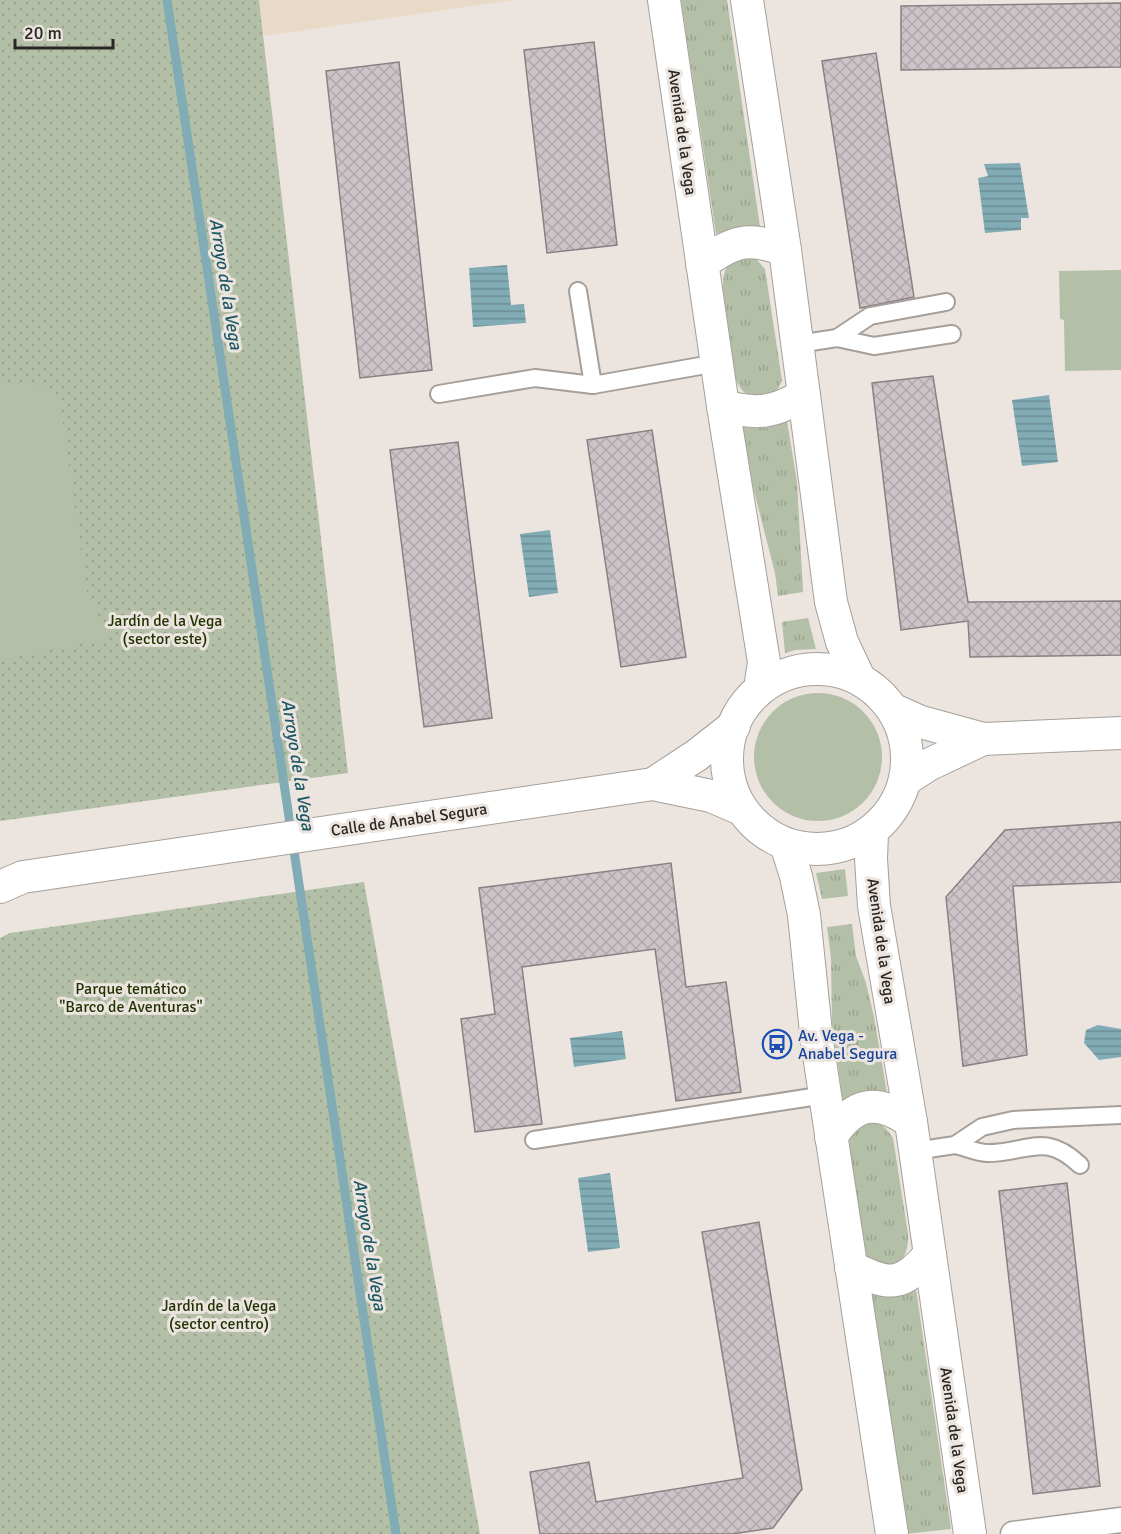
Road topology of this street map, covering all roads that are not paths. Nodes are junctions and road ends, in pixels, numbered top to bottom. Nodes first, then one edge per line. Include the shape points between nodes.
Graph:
1 (664, 0) edge
2 (747, 0) edge
3 (785, 250) junction
4 (702, 264) junction
5 (578, 291) dead end
6 (946, 302) dead end
7 (952, 334) dead end
8 (837, 338) junction
9 (798, 344) junction
10 (717, 363) junction
11 (593, 385) junction
12 (439, 394) dead end
13 (804, 395) junction
14 (723, 406) junction
15 (859, 678) junction
16 (760, 689) junction
17 (894, 710) junction
18 (734, 726) junction
19 (1121, 733) edge
20 (983, 739) junction
21 (905, 780) junction
22 (653, 784) junction
23 (741, 809) junction
24 (872, 832) junction
25 (786, 844) junction
26 (8, 880) edge
27 (825, 1095) junction
28 (1121, 1114) edge
29 (913, 1136) junction
30 (831, 1137) junction
31 (534, 1140) dead end
32 (955, 1145) junction
33 (1080, 1165) dead end
34 (930, 1254) junction
35 (850, 1267) junction
36 (1121, 1520) edge
37 (892, 1534) edge
38 (970, 1534) edge
39 (1013, 1534) edge

1 - 4 street, Avenida de la Vega
2 - 3 street
3 - 4 street via 764,242 743,241 723,248
3 - 9 street
4 - 10 street, Avenida de la Vega
5 - 11 lane
6 - 8 lane via 870,316
7 - 8 lane via 874,346
8 - 9 lane
9 - 13 street
10 - 11 lane
10 - 14 street, Avenida de la Vega
11 - 12 lane via 535,378
13 - 14 street via 782,408 748,412
13 - 15 street via 831,602 842,642
14 - 16 street, Avenida de la Vega via 764,662
15 - 16 street via 834,670 807,669 782,675
15 - 17 street
16 - 18 street via 744,706
17 - 20 street via 921,722
17 - 21 street via 904,732 908,756
18 - 22 street, Calle de Anabel Segura
18 - 23 street via 727,754 730,783
19 - 20 street
20 - 21 street
21 - 24 street via 898,800
22 - 23 street, Calle de Anabel Segura via 711,796
22 - 26 street, Calle de Anabel Segura
23 - 25 street via 753,824
24 - 25 street via 846,846 816,850
24 - 29 street, Avenida de la Vega via 874,906
25 - 27 street via 804,915
27 - 30 street
27 - 31 lane
28 - 32 lane via 1013,1120 982,1127
29 - 30 street via 897,1112 870,1106 853,1112
29 - 32 lane
29 - 34 street, Avenida de la Vega
30 - 35 street
32 - 33 lane via 986,1153 1049,1145
34 - 35 street via 908,1275 892,1281 878,1280
34 - 38 street, Avenida de la Vega
35 - 37 street
36 - 39 street

